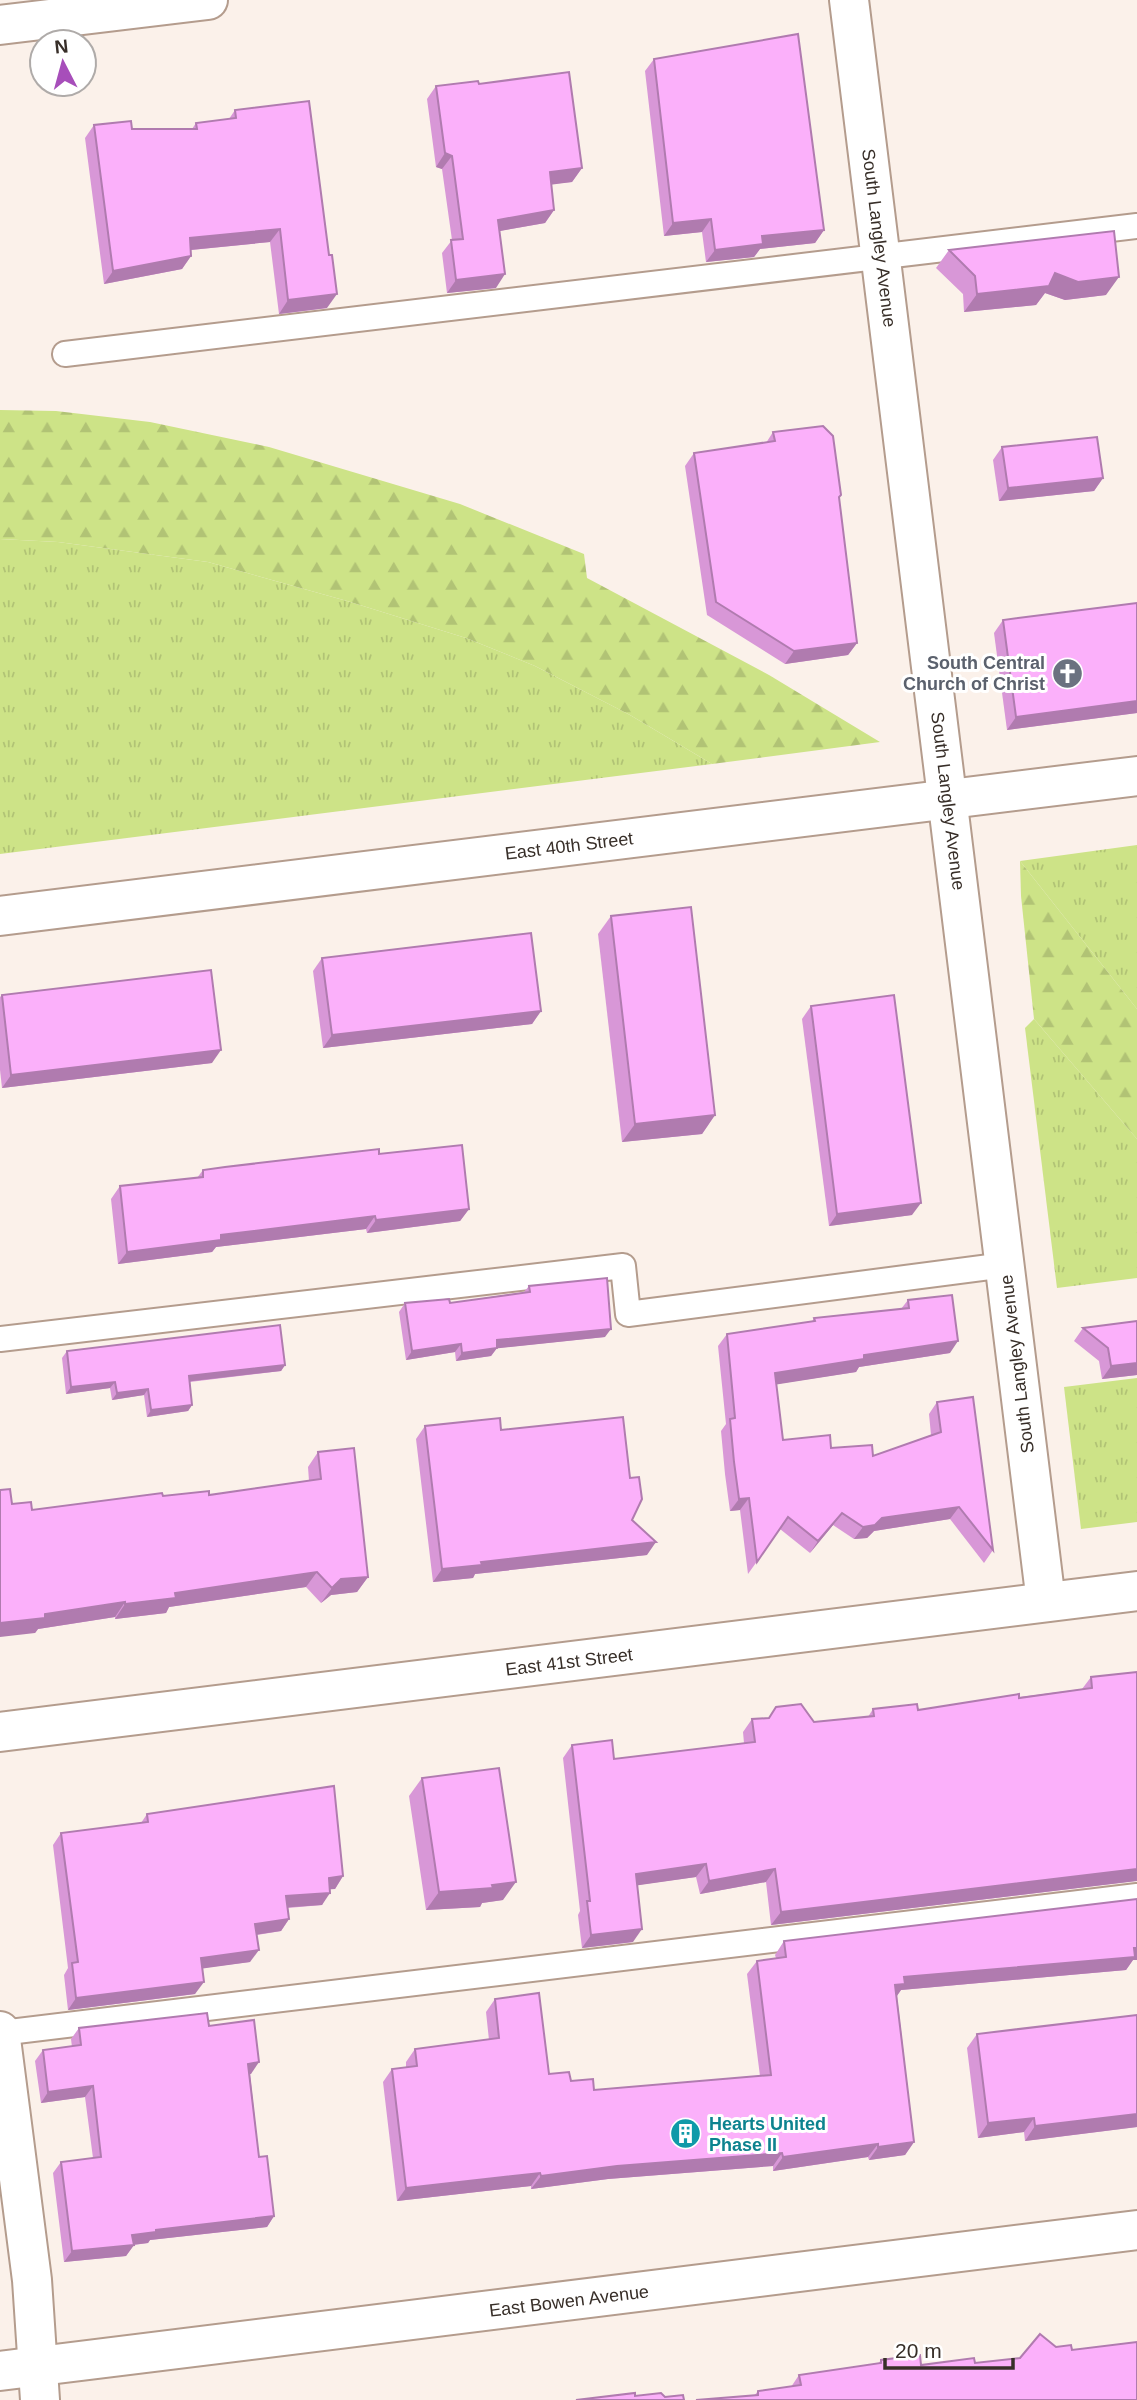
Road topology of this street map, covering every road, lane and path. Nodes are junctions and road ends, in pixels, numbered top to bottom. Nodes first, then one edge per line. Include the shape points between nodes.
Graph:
1 (208, 0) edge
2 (849, 0) edge
3 (0, 25) edge
4 (1137, 226) edge
5 (881, 257) junction
6 (65, 354) dead end
7 (1137, 776) edge
8 (948, 800) junction
9 (0, 916) edge
10 (1005, 1265) junction
11 (0, 1339) edge
12 (1137, 1591) edge
13 (1046, 1602) junction
14 (0, 1732) edge
15 (1137, 1896) edge
16 (0, 2032) edge
17 (1137, 2230) edge
18 (0, 2371) edge
19 (38, 2383) edge

1 - 3 street
2 - 5 street, South Langley Avenue
4 - 5 lane
5 - 6 lane
5 - 8 street, South Langley Avenue
7 - 8 street, East 40th Street
8 - 9 street, East 40th Street
8 - 10 street, South Langley Avenue
10 - 11 lane via 628,1314 623,1266
10 - 13 street, South Langley Avenue
12 - 13 street, East 41st Street
13 - 14 street, East 41st Street
15 - 16 lane
16 - 19 street via 32,2280
17 - 19 street, East Bowen Avenue
18 - 19 street, East Bowen Avenue

